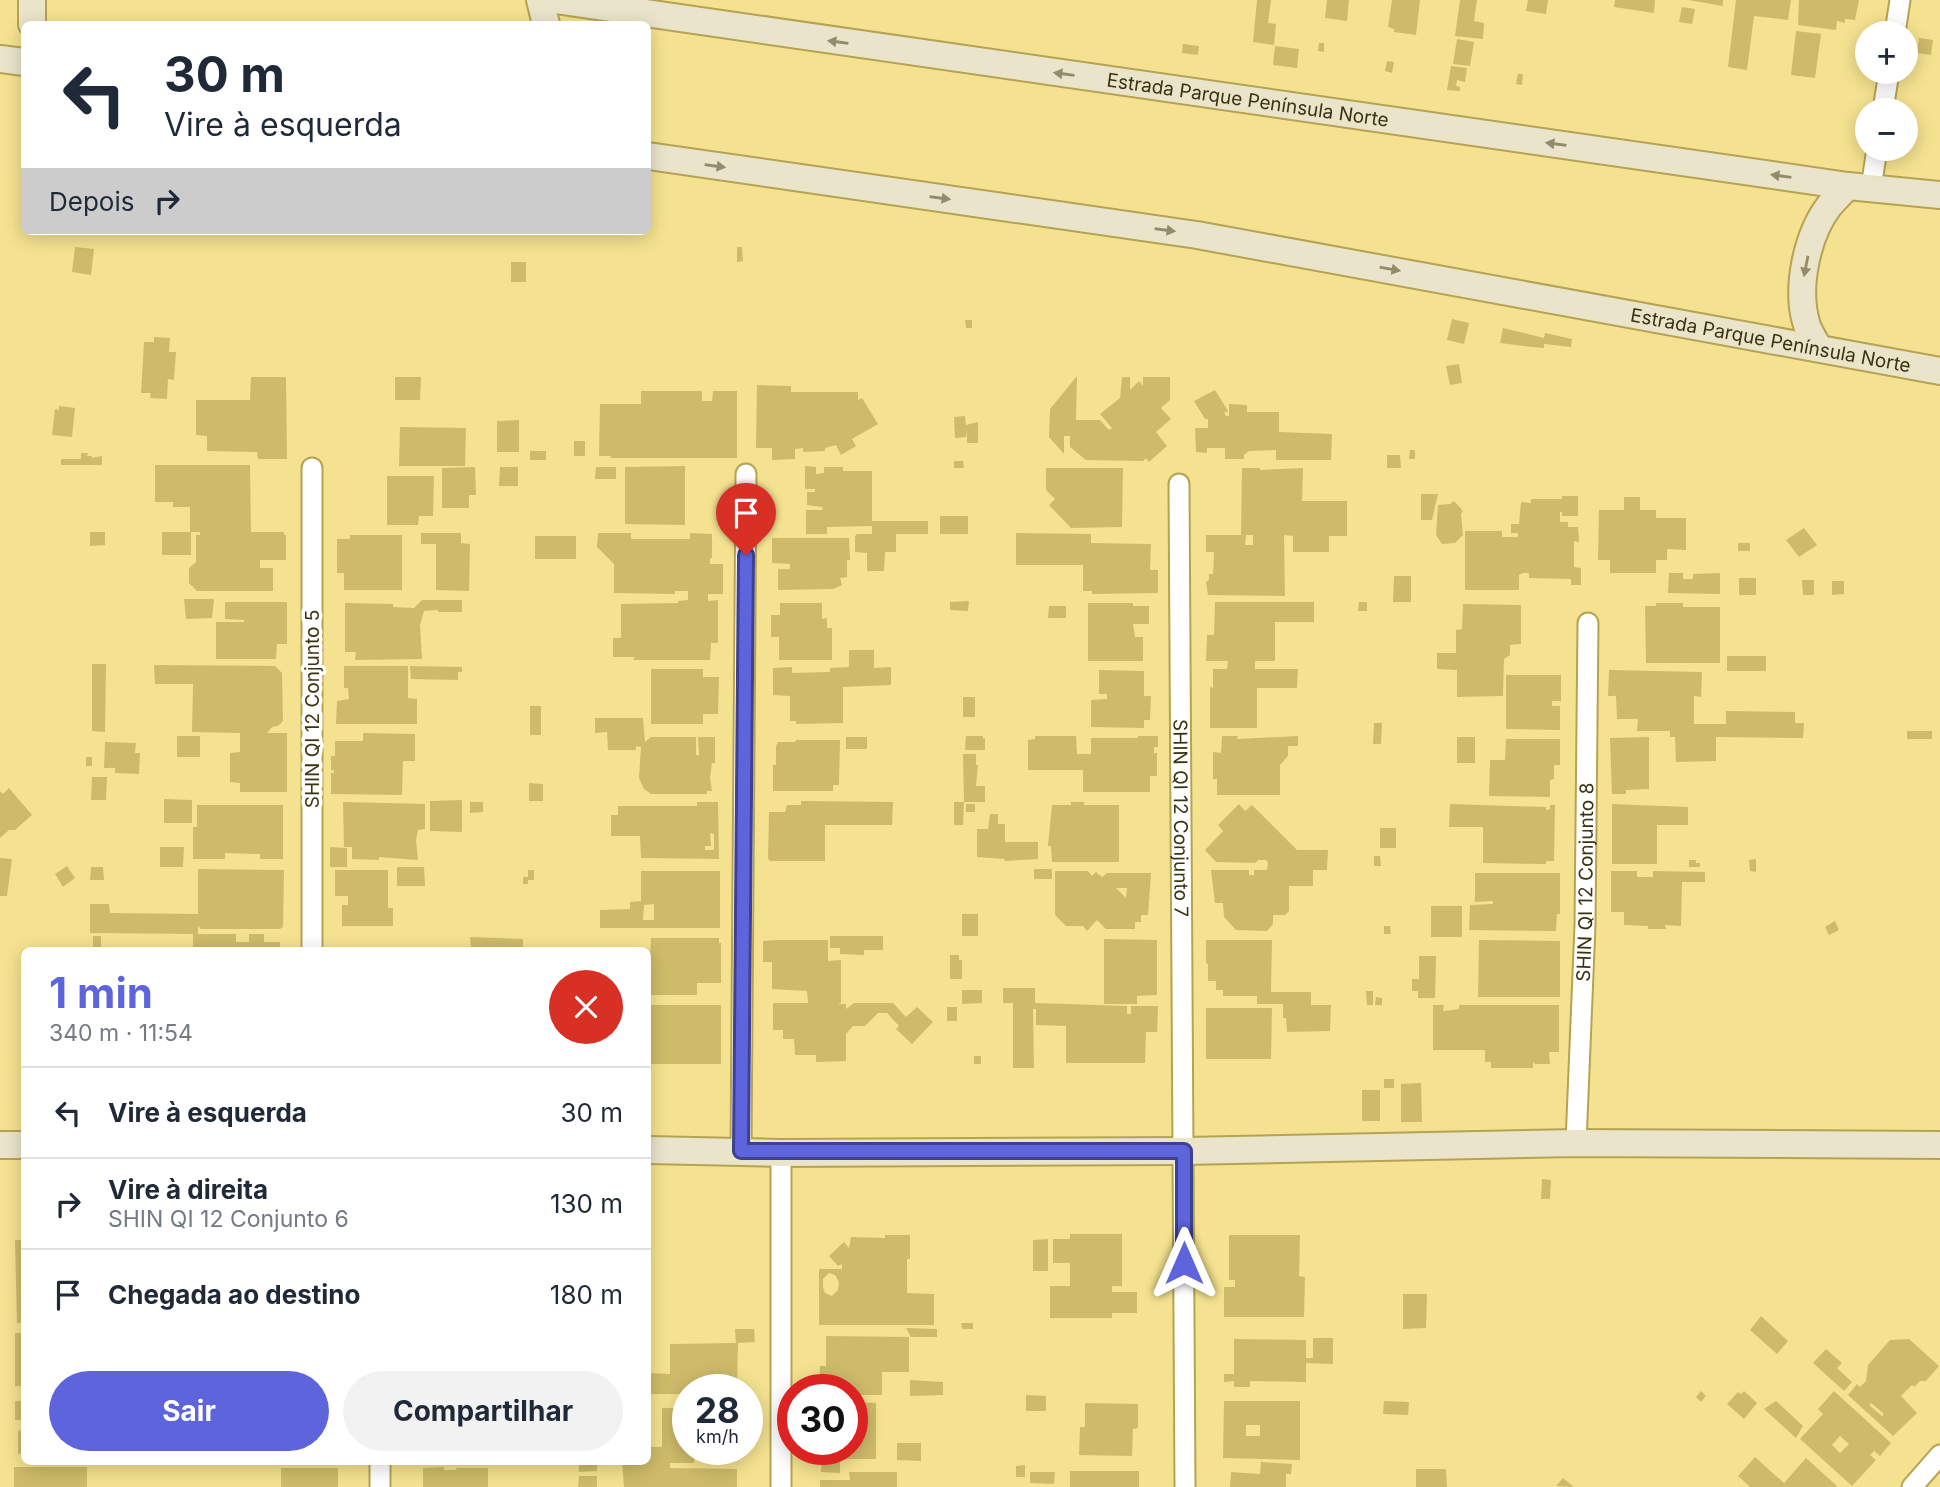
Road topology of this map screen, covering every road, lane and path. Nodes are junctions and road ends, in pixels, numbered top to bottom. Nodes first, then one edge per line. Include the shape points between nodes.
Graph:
1 (32, 0) edge
2 (540, 0) edge
3 (555, 0) edge
4 (1900, 0) edge
5 (32, 21) edge
6 (545, 21) edge
7 (1897, 21) edge
8 (0, 59) edge
9 (21, 62) edge
10 (651, 156) edge
11 (1872, 161) edge
12 (1860, 187) junction
13 (1940, 195) edge
14 (1818, 347) junction
15 (1940, 371) edge
16 (312, 468) dead end
17 (746, 474) dead end
18 (1179, 484) dead end
19 (1588, 623) dead end
20 (312, 947) edge
21 (1577, 1143) junction
22 (0, 1144) edge
23 (21, 1144) edge
24 (1940, 1145) edge
25 (651, 1150) edge
26 (741, 1151) junction
27 (1184, 1151) junction
28 (781, 1153) junction
29 (1940, 1455) edge
30 (380, 1465) edge
31 (380, 1487) edge
32 (781, 1487) edge
33 (1185, 1487) edge
34 (1912, 1487) edge

1 - 5 main road
2 - 6 main road
12 -> 3 main road, Estrada Parque Península Norte
4 - 7 street
8 - 9 main road
10 -> 14 main road, Estrada Parque Península Norte via 1197,234
11 - 12 street
12 - 13 main road, Estrada Parque Península Norte
12 -> 14 main road via 1828,207 1806,264 1801,299 1806,324
14 - 15 main road, Estrada Parque Península Norte
16 - 20 street, SHIN QI 12 Conjunto 5
17 - 26 street
18 - 27 street, SHIN QI 12 Conjunto 7
19 - 21 street, SHIN QI 12 Conjunto 8
21 - 24 main road
21 - 27 main road
22 - 23 main road
25 - 26 main road
26 - 28 main road
27 - 28 main road
27 - 33 street, SHIN QI 12 Conjunto 7
28 - 32 street
29 - 34 street
30 - 31 street

